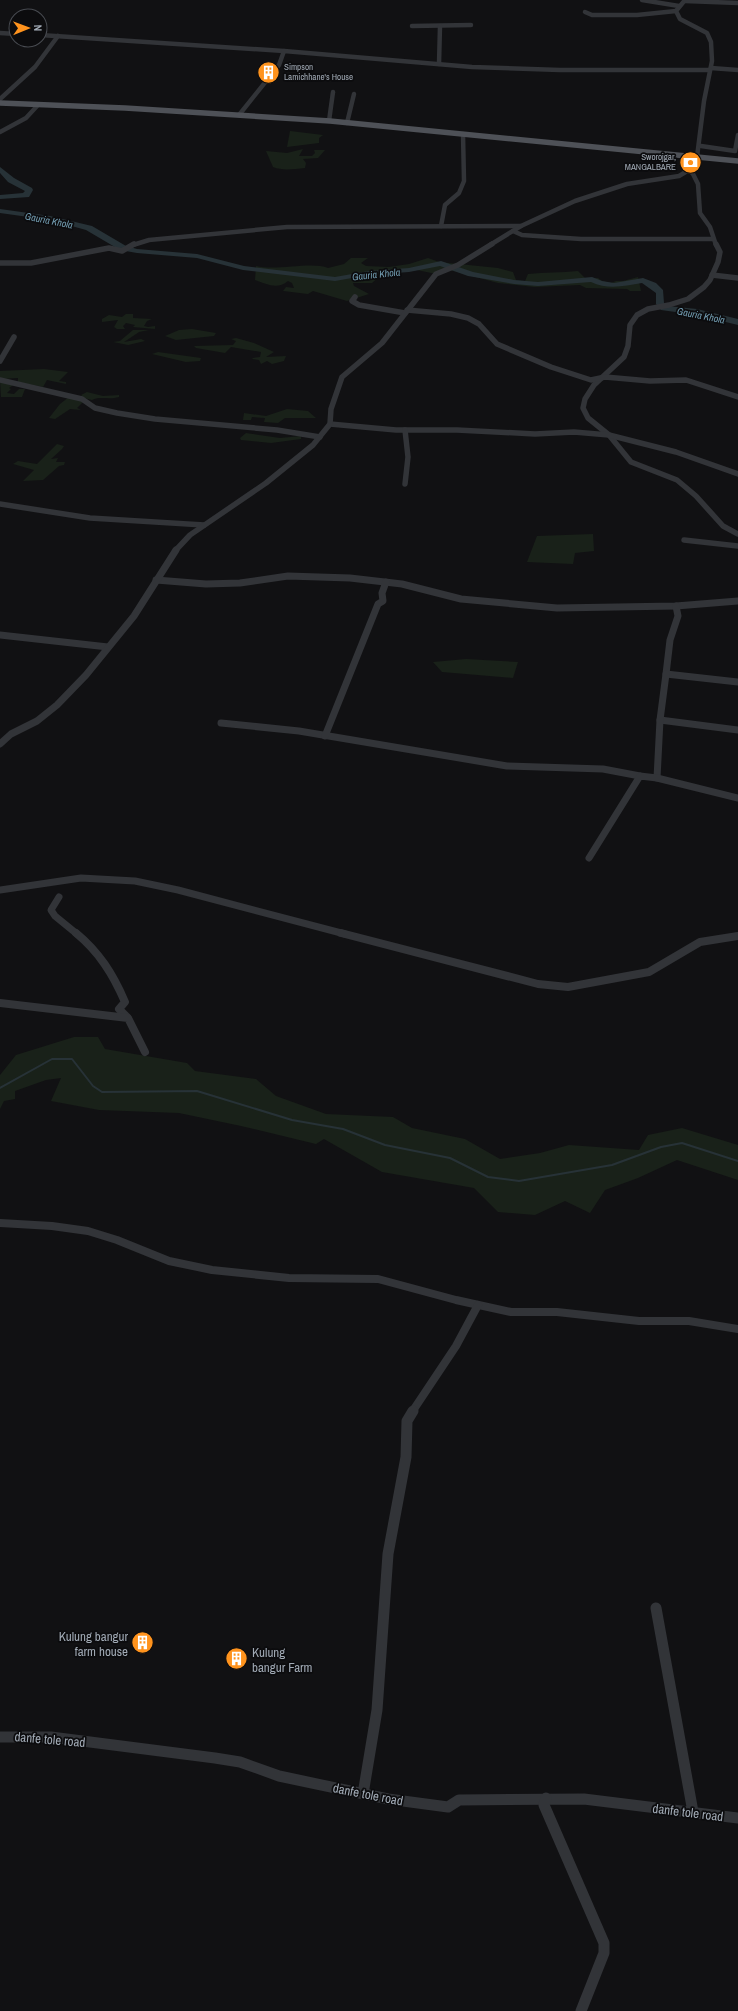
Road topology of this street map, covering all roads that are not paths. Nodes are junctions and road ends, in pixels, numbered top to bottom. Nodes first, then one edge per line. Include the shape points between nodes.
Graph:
1 (642, 0) edge
2 (685, 1) edge
3 (738, 3) edge
4 (679, 6) junction
5 (676, 11) junction
6 (585, 12) dead end
7 (471, 25) dead end
8 (412, 26) dead end
9 (440, 26) junction
10 (48, 35) edge
11 (58, 36) junction
12 (284, 51) junction
13 (439, 64) junction
14 (711, 69) junction
15 (738, 70) edge
16 (333, 92) dead end
17 (354, 94) dead end
18 (0, 98) edge
19 (0, 104) edge
20 (38, 105) junction
21 (239, 115) junction
22 (329, 121) junction
23 (347, 123) junction
24 (0, 132) edge
25 (463, 134) junction
26 (738, 136) edge
27 (700, 146) junction
28 (696, 157) junction
29 (738, 162) edge
30 (689, 170) junction
31 (441, 226) junction
32 (521, 226) junction
33 (513, 231) junction
34 (713, 239) junction
35 (0, 263) edge
36 (712, 275) junction
37 (738, 278) edge
38 (355, 297) dead end
39 (406, 312) junction
40 (14, 336) dead end
41 (0, 360) edge
42 (600, 379) junction
43 (0, 380) edge
44 (738, 397) edge
45 (330, 424) junction
46 (405, 430) junction
47 (610, 435) junction
48 (320, 437) junction
49 (738, 474) edge
50 (405, 484) dead end
51 (0, 504) edge
52 (204, 525) junction
53 (738, 534) edge
54 (684, 540) dead end
55 (738, 546) edge
56 (156, 580) junction
57 (386, 582) junction
58 (738, 601) edge
59 (676, 606) junction
60 (0, 635) edge
61 (108, 647) junction
62 (666, 674) junction
63 (738, 682) edge
64 (660, 720) junction
65 (221, 723) dead end
66 (738, 730) edge
67 (325, 736) junction
68 (0, 744) edge
69 (640, 776) junction
70 (657, 778) junction
71 (738, 798) edge
72 (589, 858) dead end
73 (0, 890) edge
74 (59, 897) dead end
75 (738, 936) edge
76 (0, 1003) edge
77 (128, 1018) junction
78 (145, 1052) dead end
79 (0, 1223) edge
80 (478, 1305) junction
81 (738, 1328) edge
82 (656, 1608) dead end
83 (0, 1736) edge
84 (363, 1794) junction
85 (546, 1798) junction
86 (693, 1812) junction
87 (738, 1818) edge
88 (581, 2011) edge

1 - 4 street
2 - 3 street
2 - 4 street
4 - 5 street
5 - 6 street via 626,16 592,15
5 - 14 street via 680,18 707,33 712,47
7 - 9 street
8 - 9 street
9 - 13 street
10 - 11 street
11 - 12 street
11 - 18 street via 35,67
12 - 13 street
12 - 21 street via 279,65
13 - 14 street via 560,70
14 - 15 street
14 - 27 street via 702,110
16 - 22 street
17 - 23 street
19 - 20 main road
20 - 21 main road
20 - 24 street via 34,113 14,127
21 - 22 main road
22 - 23 main road
23 - 25 main road
25 - 28 main road
25 - 31 street via 463,184 461,192 445,205
26 - 27 street via 735,151
27 - 28 street
28 - 29 main road
28 - 30 street
30 - 32 street via 673,178 627,184 590,194
30 - 34 street via 696,177 699,212 708,223
31 - 32 street
31 - 35 street via 287,227 231,231 149,240 136,243 122,251 109,248 31,263
32 - 33 street
33 - 34 street via 534,236 581,240
33 - 39 street via 458,265 436,274
34 - 36 street via 720,252
36 - 37 street
36 - 42 street via 698,293 679,303 644,310 632,320 628,327 629,344 624,357
38 - 39 street via 352,301 358,305
39 - 42 street via 446,313 467,318 481,326 497,344 591,380
39 - 45 street via 382,343 342,377 331,409
40 - 41 street
42 - 44 street via 686,380
42 - 47 street via 590,390 583,408 588,418
43 - 48 street via 82,399 95,408 117,413
45 - 46 street
45 - 48 street
46 - 47 street via 535,434 574,432
46 - 50 street via 408,457
47 - 49 street via 676,452
47 - 53 street via 631,462 678,480 723,526
48 - 52 street via 288,467
51 - 52 street via 90,518
52 - 56 street via 175,550
54 - 55 street
56 - 57 street via 206,584 310,576
56 - 61 street via 134,616
57 - 59 street via 461,599 510,605 557,608
57 - 67 street via 382,601 378,604
58 - 59 street
59 - 62 street via 678,616 670,640
60 - 61 street
61 - 68 street via 57,705 37,721 11,734
62 - 63 street
62 - 64 street
64 - 66 street
64 - 70 street
65 - 67 street
67 - 69 street via 507,766 603,769
69 - 70 street
69 - 72 street
70 - 71 street
73 - 75 street via 81,878 135,881 538,984 568,987 649,972 700,942
74 - 77 street via 51,910 97,951 115,978 125,1002 119,1009
76 - 77 street
77 - 78 street
79 - 80 street via 88,1231 169,1262 195,1267 289,1278 378,1279
80 - 81 street via 511,1312 582,1313 638,1321 689,1321
80 - 84 street via 456,1346 407,1421 406,1458 388,1554 377,1710
82 - 86 street
83 - 84 street, danfe tole road via 51,1737 215,1758 240,1762 279,1776
84 - 85 street, danfe tole road via 448,1807 459,1800
85 - 86 street, danfe tole road via 584,1799
85 - 88 street via 544,1804 604,1943 604,1953
86 - 87 street, danfe tole road

